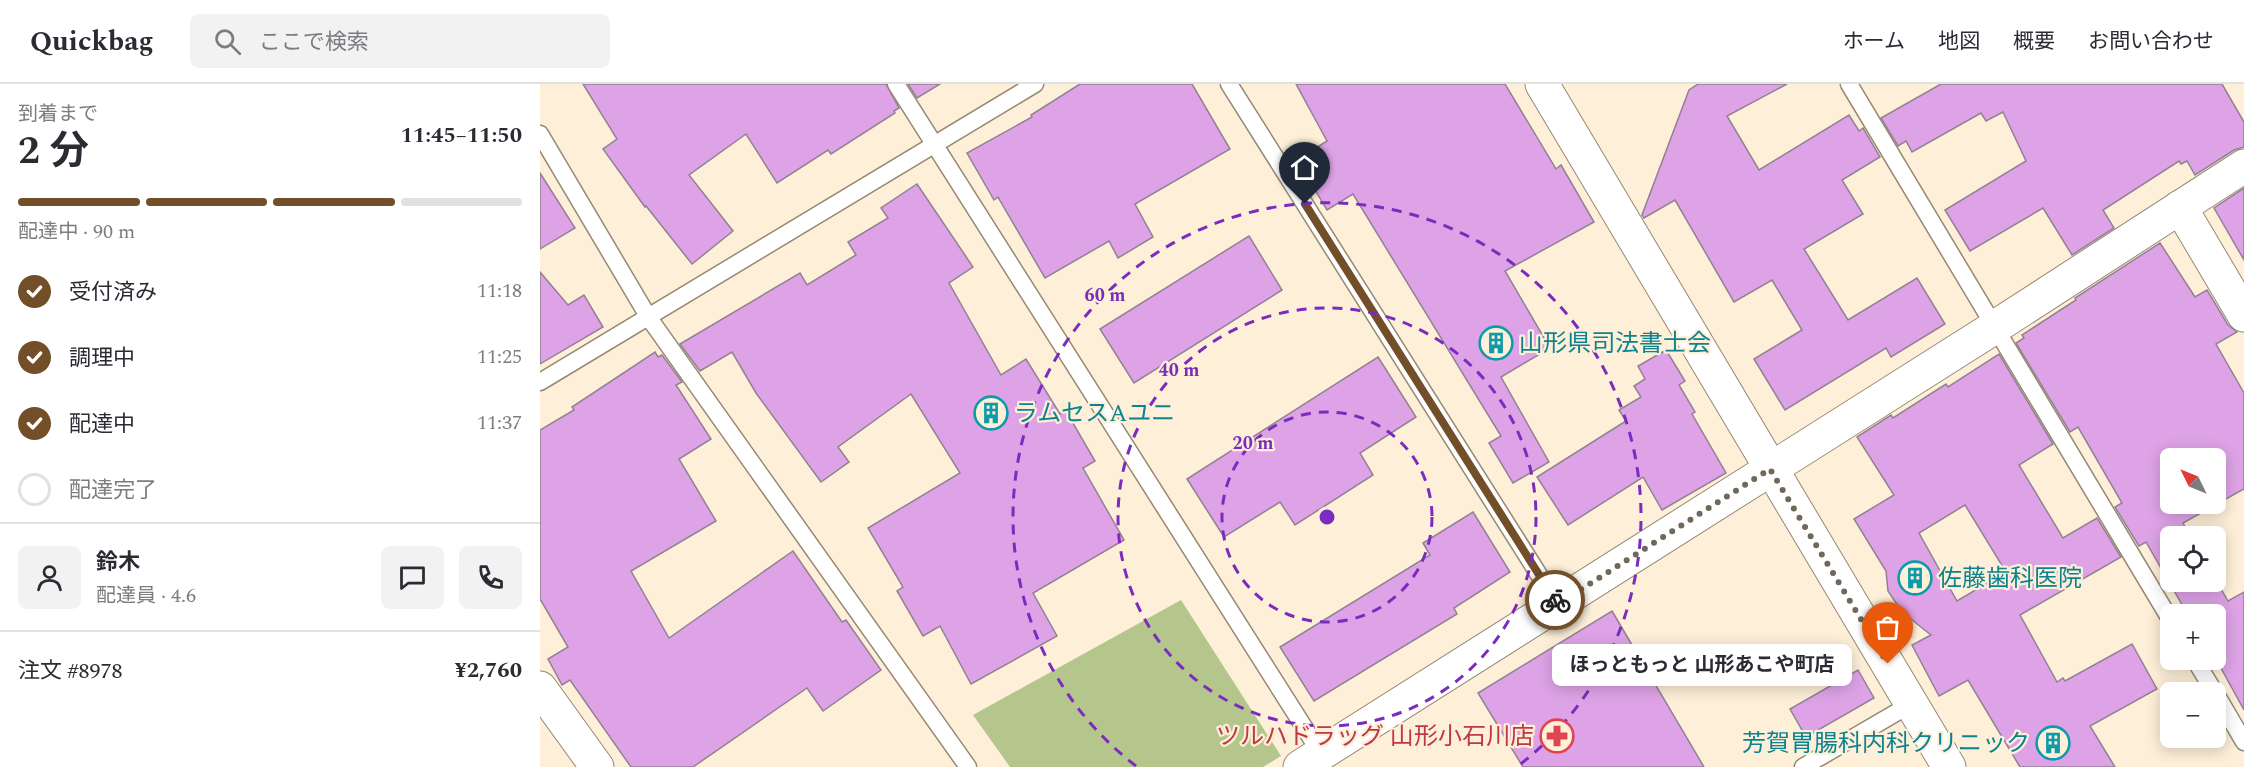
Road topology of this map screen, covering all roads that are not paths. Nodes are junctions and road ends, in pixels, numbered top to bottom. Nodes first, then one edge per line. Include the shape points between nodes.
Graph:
1 (896, 84) edge
2 (1035, 84) edge
3 (1229, 84) edge
4 (1542, 84) edge
5 (1849, 84) edge
6 (540, 134) edge
7 (934, 144) junction
8 (2244, 166) edge
9 (2180, 207) junction
10 (2244, 315) edge
11 (649, 318) junction
12 (1995, 327) junction
13 (540, 382) edge
14 (1770, 469) junction
15 (1558, 604) junction
16 (2161, 604) edge
17 (540, 688) edge
18 (1911, 704) junction
19 (2226, 712) edge
20 (2244, 742) edge
21 (1317, 762) edge
22 (597, 767) edge
23 (968, 767) edge
24 (1803, 767) edge
25 (1949, 767) edge

1 - 7 lane
2 - 7 lane
3 - 15 lane
4 - 14 street
5 - 12 lane
6 - 11 lane
7 - 11 lane
7 - 21 lane
8 - 9 street
9 - 10 street
9 - 12 street
11 - 13 lane
11 - 23 lane
12 - 14 street
12 - 16 lane
14 - 15 street
14 - 18 street
15 - 21 street
17 - 22 street
18 - 24 lane
18 - 25 street
19 - 20 lane

